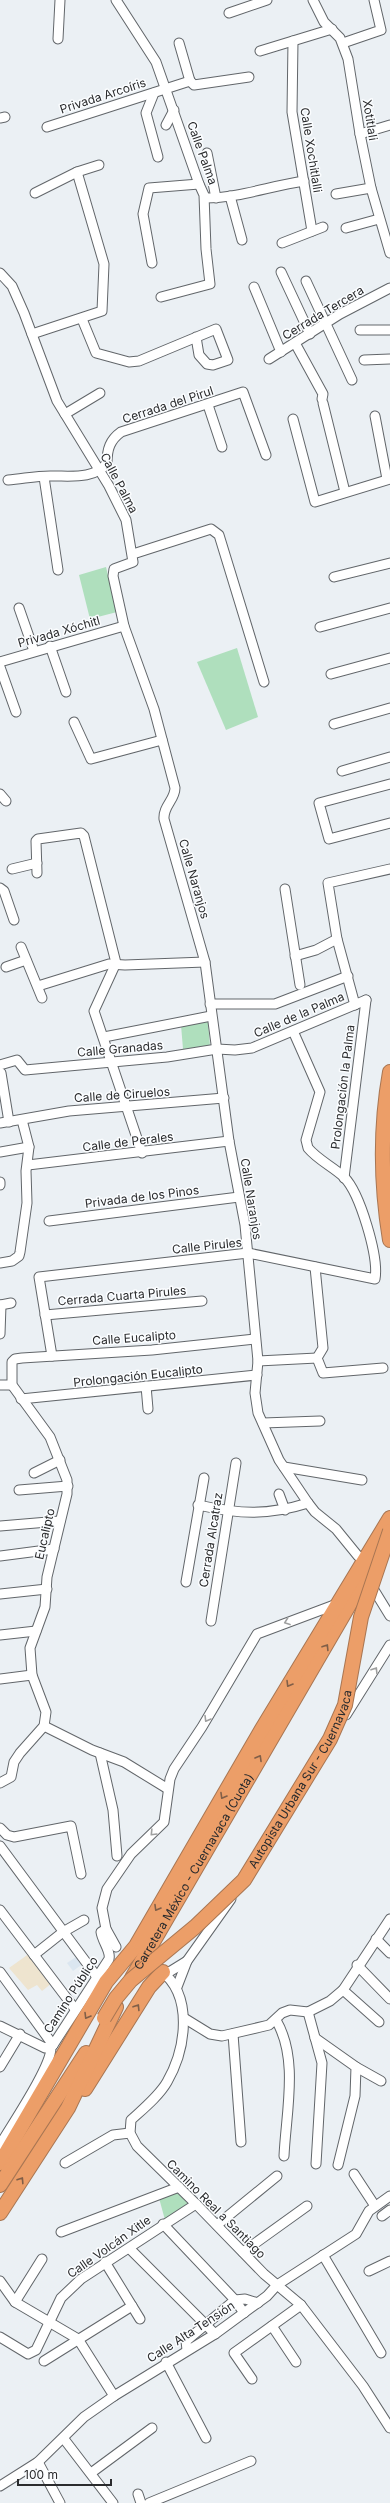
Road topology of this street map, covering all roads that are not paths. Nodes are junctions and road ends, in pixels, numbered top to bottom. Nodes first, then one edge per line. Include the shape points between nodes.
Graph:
1 (60, 0) edge
2 (116, 0) edge
3 (267, 0) edge
4 (313, 0) edge
5 (374, 0) edge
6 (229, 13) dead end
7 (332, 29) junction
8 (58, 39) dead end
9 (293, 41) junction
10 (179, 43) dead end
11 (343, 44) junction
12 (260, 51) dead end
13 (249, 77) dead end
14 (190, 81) junction
15 (167, 89) junction
16 (154, 93) junction
17 (174, 110) junction
18 (166, 125) dead end
19 (390, 125) edge
20 (47, 127) dead end
21 (360, 134) junction
22 (207, 153) dead end
23 (158, 157) dead end
24 (99, 165) dead end
25 (78, 172) junction
26 (304, 181) junction
27 (199, 184) junction
28 (371, 188) junction
29 (35, 193) dead end
30 (336, 194) dead end
31 (230, 196) junction
32 (206, 198) junction
33 (216, 198) junction
34 (383, 223) edge
35 (323, 227) dead end
36 (346, 228) dead end
37 (312, 231) junction
38 (242, 240) dead end
39 (282, 243) dead end
40 (390, 253) edge
41 (152, 263) dead end
42 (281, 272) dead end
43 (0, 273) edge
44 (306, 281) dead end
45 (254, 287) dead end
46 (390, 288) edge
47 (161, 297) dead end
48 (82, 319) junction
49 (326, 323) junction
50 (360, 330) dead end
51 (390, 330) edge
52 (32, 334) junction
53 (310, 334) junction
54 (196, 337) dead end
55 (295, 343) junction
56 (281, 352) junction
57 (390, 358) edge
58 (269, 359) dead end
59 (364, 360) dead end
60 (352, 380) dead end
61 (100, 393) dead end
62 (208, 405) junction
63 (65, 414) junction
64 (375, 416) dead end
65 (293, 419) dead end
66 (222, 447) dead end
67 (266, 455) dead end
68 (99, 470) junction
69 (44, 477) junction
70 (388, 479) edge
71 (8, 480) dead end
72 (345, 492) junction
73 (133, 554) junction
74 (390, 562) edge
75 (58, 570) dead end
76 (334, 577) dead end
77 (19, 608) dead end
78 (390, 608) edge
79 (124, 626) junction
80 (320, 627) dead end
81 (50, 646) junction
82 (34, 651) junction
83 (390, 658) edge
84 (0, 662) edge
85 (0, 667) edge
86 (331, 674) dead end
87 (264, 682) dead end
88 (66, 692) dead end
89 (390, 708) edge
90 (16, 712) dead end
91 (74, 722) dead end
92 (334, 724) dead end
93 (162, 740) junction
94 (390, 757) edge
95 (342, 770) dead end
96 (390, 784) edge
97 (390, 823) edge
98 (36, 863) junction
99 (12, 868) dead end
100 (390, 869) edge
101 (37, 873) dead end
102 (0, 888) edge
103 (285, 889) dead end
104 (14, 920) dead end
105 (337, 939) junction
106 (21, 947) dead end
107 (295, 956) junction
108 (26, 960) junction
109 (205, 962) junction
110 (116, 963) junction
111 (6, 967) dead end
112 (348, 976) junction
113 (300, 985) dead end
114 (38, 986) junction
115 (42, 998) dead end
116 (366, 1000) joint
117 (210, 1004) junction
118 (355, 1005) junction
119 (211, 1016) junction
120 (293, 1031) junction
121 (104, 1037) junction
122 (217, 1049) junction
123 (112, 1061) junction
124 (0, 1069) edge
125 (390, 1072) edge
126 (390, 1084) edge
127 (224, 1098) junction
128 (127, 1108) junction
129 (22, 1120) junction
130 (4, 1123) edge
131 (230, 1140) junction
132 (29, 1147) junction
133 (0, 1152) edge
134 (142, 1153) junction
135 (28, 1165) junction
136 (344, 1178) junction
137 (0, 1182) edge
138 (0, 1185) edge
139 (239, 1197) junction
140 (49, 1221) dead end
141 (390, 1233) edge
142 (390, 1240) edge
143 (248, 1253) junction
144 (0, 1263) edge
145 (315, 1267) junction
146 (375, 1279) joint
147 (202, 1301) dead end
148 (11, 1303) dead end
149 (0, 1305) edge
150 (45, 1315) junction
151 (0, 1334) edge
152 (254, 1339) junction
153 (52, 1356) junction
154 (317, 1358) junction
155 (258, 1361) junction
156 (383, 1368) dead end
157 (257, 1375) junction
158 (0, 1385) edge
159 (12, 1385) junction
160 (146, 1386) junction
161 (22, 1399) junction
162 (148, 1409) dead end
163 (320, 1421) dead end
164 (263, 1423) junction
165 (60, 1460) junction
166 (236, 1463) dead end
167 (284, 1467) junction
168 (34, 1473) dead end
169 (204, 1478) dead end
170 (362, 1480) dead end
171 (68, 1486) junction
172 (19, 1490) dead end
173 (279, 1494) dead end
174 (308, 1503) junction
175 (198, 1505) junction
176 (285, 1510) junction
177 (227, 1511) junction
178 (390, 1518) edge
179 (60, 1521) junction
180 (0, 1526) edge
181 (390, 1532) edge
182 (390, 1547) edge
183 (54, 1549) junction
184 (390, 1553) edge
185 (0, 1556) edge
186 (358, 1556) dead end
187 (186, 1582) dead end
188 (47, 1589) junction
189 (0, 1594) edge
190 (337, 1604) junction
191 (390, 1616) edge
192 (211, 1621) dead end
193 (36, 1631) junction
194 (0, 1635) edge
195 (390, 1645) edge
196 (32, 1675) junction
197 (0, 1679) edge
198 (44, 1726) junction
199 (100, 1753) junction
200 (0, 1783) edge
201 (168, 1789) junction
202 (0, 1828) edge
203 (1, 1852) edge
204 (117, 1856) dead end
205 (81, 1874) dead end
206 (0, 1910) edge
207 (390, 1919) edge
208 (84, 1920) dead end
209 (106, 1929) junction
210 (63, 1932) junction
211 (376, 1940) junction
212 (116, 1947) dead end
213 (390, 1953) edge
214 (34, 1955) junction
215 (187, 1961) junction
216 (357, 1965) junction
217 (163, 1972) junction
218 (1, 1976) edge
219 (97, 1977) junction
220 (134, 1982) junction
221 (177, 1987) junction
222 (342, 1990) junction
223 (390, 1999) edge
224 (75, 2009) junction
225 (308, 2012) junction
226 (184, 2018) junction
227 (276, 2020) junction
228 (379, 2022) dead end
229 (0, 2026) edge
230 (20, 2034) junction
231 (233, 2034) junction
232 (315, 2038) junction
233 (52, 2046) junction
234 (0, 2067) edge
235 (356, 2067) junction
236 (381, 2081) dead end
237 (68, 2108) junction
238 (130, 2133) junction
239 (241, 2142) dead end
240 (0, 2145) edge
241 (44, 2146) junction
242 (22, 2151) junction
243 (284, 2156) dead end
244 (0, 2163) edge
245 (65, 2163) dead end
246 (316, 2164) dead end
247 (338, 2165) dead end
248 (354, 2174) dead end
249 (277, 2176) dead end
250 (0, 2181) edge
251 (0, 2185) edge
252 (179, 2187) junction
253 (390, 2196) edge
254 (196, 2204) junction
255 (307, 2206) dead end
256 (375, 2206) junction
257 (390, 2210) edge
258 (0, 2213) edge
259 (382, 2216) dead end
260 (163, 2224) junction
261 (217, 2225) junction
262 (61, 2232) dead end
263 (130, 2249) junction
264 (243, 2252) junction
265 (323, 2255) junction
266 (42, 2259) dead end
267 (390, 2261) edge
268 (105, 2262) junction
269 (369, 2271) dead end
270 (0, 2281) edge
271 (277, 2285) junction
272 (236, 2300) junction
273 (15, 2302) junction
274 (258, 2303) junction
275 (301, 2305) junction
276 (132, 2306) junction
277 (244, 2313) junction
278 (140, 2319) dead end
279 (49, 2323) junction
280 (205, 2324) junction
281 (272, 2326) junction
282 (215, 2334) junction
283 (0, 2337) edge
284 (78, 2339) junction
285 (187, 2350) junction
286 (381, 2353) dead end
287 (44, 2361) dead end
288 (166, 2362) junction
289 (296, 2362) dead end
290 (252, 2379) dead end
291 (114, 2396) junction
292 (152, 2428) dead end
293 (390, 2428) edge
294 (206, 2438) dead end
295 (64, 2439) junction
296 (251, 2461) dead end
297 (38, 2462) junction
298 (91, 2473) junction
299 (0, 2485) edge
300 (60, 2503) edge
301 (114, 2503) edge
302 (149, 2503) edge

1 - 8 street
2 - 15 street, Calle Palma via 156,62
3 - 6 street
4 - 7 street, Xotitlali via 324,22
5 - 11 street via 381,30
7 - 9 street
7 - 11 street, Xotitlali
9 - 12 street
9 - 26 street, Calle Xochitlalli via 292,112
10 - 14 street
11 - 21 street, Xotitlali via 351,74
13 - 14 street via 194,85
14 - 15 street
15 - 16 street, Privada Arcoíris
15 - 17 street, Calle Palma
16 - 20 street, Privada Arcoíris
16 - 23 street via 146,113
17 - 18 street
17 - 27 street, Calle Palma
19 - 21 street
21 - 28 street, Xotitlali
22 - 33 street
24 - 25 street
25 - 29 street
25 - 48 street via 104,264 102,311
26 - 31 street, Calle Palma
26 - 37 street, Calle Xochitlalli
27 - 32 street, Calle Palma
27 - 41 street via 149,188 143,214
28 - 30 street
28 - 34 street, Xotitlali
31 - 33 street, Calle Palma
31 - 38 street
32 - 33 street, Calle Palma
32 - 47 street via 206,249 210,284
34 - 36 street
34 - 40 street, Xotitlali
35 - 37 street
37 - 39 street
42 - 53 street
43 - 52 street, Calle Palma via 12,286
44 - 49 street
45 - 56 street
46 - 49 street, Cerrada Tercera
48 - 52 street
48 - 54 street via 96,353 129,362 140,361
49 - 53 street, Cerrada Tercera
49 - 60 street
50 - 51 street
52 - 63 street, Calle Palma via 57,401
53 - 55 street, Cerrada Tercera
55 - 56 street, Cerrada Tercera
55 - 72 street via 323,394 322,401
56 - 58 street, Cerrada Tercera
57 - 59 street
61 - 63 street
62 - 66 street
62 - 67 street, Cerrada del Pirul via 243,392
62 - 68 street, Cerrada del Pirul via 121,432 113,438 108,448 107,463
63 - 68 street, Calle Palma
64 - 70 street
65 - 72 street via 315,502
68 - 69 street via 76,477
68 - 73 street, Calle Palma via 126,520
69 - 71 street
69 - 75 street
70 - 72 street
73 - 79 street via 133,562 114,569 113,573
73 - 87 street via 215,530 219,535
74 - 76 street
77 - 82 street
78 - 80 street
79 - 81 street, Privada Xóchitl
79 - 93 street via 154,709
81 - 82 street, Privada Xóchitl
81 - 88 street
82 - 84 street, Privada Xóchitl
83 - 86 street
85 - 90 street
89 - 92 street
91 - 93 street via 91,759
93 - 109 street, Calle Naranjos via 175,788 175,794 163,812 164,819
94 - 95 street
96 - 97 street via 319,803 329,839
98 - 99 street
98 - 101 street
98 - 110 street via 36,841 40,837 81,833 84,836
100 - 105 street via 328,883
102 - 104 street via 4,890
103 - 107 street
105 - 107 street via 316,950
105 - 112 street
106 - 108 street
107 - 113 street
108 - 111 street
108 - 114 street
109 - 110 street via 124,965
109 - 117 street, Calle Naranjos
110 - 114 street
110 - 121 street via 94,1011
112 - 117 street via 275,1004
112 - 118 street
114 - 115 street
116 - 118 street, Calle de la Palma
116 - 136 street, Prolongación la Palma
117 - 119 street, Calle Naranjos
118 - 120 street, Calle de la Palma
119 - 121 street, Calle Granadas
119 - 122 street, Calle Naranjos
120 - 122 street, Calle de la Palma via 252,1048
120 - 136 street, Prolongación la Palma via 320,1092 306,1140 308,1148
121 - 123 street
122 - 123 street, Calle Granadas
122 - 127 street, Calle Naranjos
123 - 124 street, Calle Granadas via 25,1070 17,1060
123 - 128 street
124 - 130 street
125 - 142 highway via 385,1109 383,1165
126 - 141 highway via 385,1148 385,1183
127 - 128 street, Calle de Ciruelos
127 - 131 street, Calle Naranjos
128 - 129 street, Calle de Ciruelos via 69,1111
128 - 134 street
129 - 130 street, Calle de Ciruelos
129 - 132 street
131 - 134 street, Calle de Perales
131 - 139 street, Calle Naranjos
132 - 133 street
132 - 135 street
134 - 135 street, Calle de Perales
135 - 144 street via 27,1203 19,1256 12,1261
136 - 146 street, Prolongación la Palma via 367,1226 376,1272
137 - 138 street
139 - 140 street, Privada de los Pinos
139 - 143 street, Calle Naranjos
143 - 145 street, Calle Pirules
143 - 150 street, Calle Pirules via 39,1277
143 - 152 street, Calle Naranjos
145 - 146 street, Calle Pirules
145 - 154 street via 323,1348
147 - 150 street, Cerrada Cuarta Pirules
148 - 149 street
149 - 151 street
150 - 153 street
152 - 153 street, Calle Eucalipto via 152,1350
152 - 155 street, Calle Naranjos
153 - 159 street, Calle Eucalipto via 15,1359 12,1362
154 - 155 street
154 - 156 street via 321,1371 327,1374
155 - 157 street, Calle Naranjos
157 - 160 street, Prolongación Eucalipto
157 - 164 street, Calle Naranjos via 255,1393
158 - 159 street
159 - 161 street, Eucalipto
160 - 161 street, Prolongación Eucalipto
160 - 162 street
161 - 165 street, Eucalipto via 45,1429
163 - 164 street
164 - 167 street, Calle Naranjos
165 - 168 street
165 - 171 street, Eucalipto
166 - 177 street, Cerrada Alcatraz
167 - 170 street
167 - 174 street, Calle Naranjos
169 - 175 street
171 - 172 street
171 - 179 street, Eucalipto
173 - 176 street
174 - 176 street
174 - 186 street, Calle Naranjos via 336,1529
175 - 177 street
175 - 187 street
176 - 177 street via 259,1514
177 - 192 street, Cerrada Alcatraz
178 - 190 highway, Carretera México - Cuernavaca (Cuota)
179 - 180 street
179 - 183 street, Eucalipto
181 - 220 highway, Autopista Urbana Sur - Cuernavaca, bridge via 360,1617 345,1705 330,1739 244,1880
237 -> 181 highway, Carretera México - Cuernavaca (Cuota) via 120,1998 278,1724 341,1622
182 - 191 street via 371,1579 372,1588
183 - 185 street
183 - 188 street, Eucalipto via 47,1577
184 - 220 highway, Autopista Urbana Sur - Cuernavaca via 367,1620 352,1708 344,1728 307,1794 249,1885 222,1913
188 - 189 street
188 - 193 street, Eucalipto via 45,1607
190 -> 201 street via 257,1634 174,1769
190 -> 244 highway, Carretera México - Cuernavaca (Cuota) via 136,1946 106,1982
193 - 194 street
193 - 196 street, Eucalipto via 30,1648
215 -> 195 street via 232,1897
196 - 197 street
196 - 198 street, Eucalipto via 45,1705
198 - 199 street
198 - 200 street via 14,1762 11,1777
199 - 201 street via 124,1762
199 - 204 street via 113,1810
201 -> 209 street via 164,1822 128,1857 107,1889 102,1908
202 - 205 street via 7,1835 14,1837 71,1826
203 - 210 street
206 - 214 street
207 - 211 street
208 - 210 street
209 - 212 street
209 - 219 street, Camino Público via 101,1932 102,1939 110,1956
210 - 214 street
210 - 219 street
211 - 213 street
211 - 216 street
214 - 224 street
215 - 217 street
215 - 221 street
216 - 222 street
216 - 223 street
217 - 221 street
237 -> 217 highway via 79,2099 152,1983
218 - 233 street
219 - 224 street, Camino Público
220 - 242 highway
220 - 250 highway, bridge via 116,1998
221 - 226 street
222 - 225 street via 330,2002
222 - 228 street
224 - 233 street, Camino Público
225 - 227 street via 290,2010 282,2013
225 - 232 street
226 - 231 street via 210,2034
226 - 238 street via 181,2045 167,2083 131,2120
227 - 231 street via 269,2025
227 - 243 street via 287,2047 289,2066
229 - 230 street, Camino Público
230 - 233 street, Camino Público via 45,2048
230 - 234 street
231 - 239 street
232 - 235 street
232 - 246 street via 322,2063
233 - 240 street via 50,2057 28,2100
235 - 236 street
235 - 247 street via 355,2096
237 - 241 highway, Carretera México - Cuernavaca (Cuota)
238 - 245 street via 113,2136
238 - 252 street, Camino Real a Santiago via 137,2146
241 - 242 highway
258 -> 241 highway, Carretera México - Cuernavaca (Cuota)
242 - 251 highway
248 - 256 street
249 - 261 street
252 - 254 street, Camino Real a Santiago
252 - 262 street
253 - 256 street, Calle Alta Tensión
254 - 260 street, Calle Volcán Xitle
254 - 261 street, Camino Real a Santiago
255 - 264 street
256 - 265 street, Calle Alta Tensión via 369,2211 356,2234
257 - 259 street
260 - 263 street, Calle Volcán Xitle
260 - 272 street
261 - 264 street, Camino Real a Santiago
263 - 268 street, Calle Volcán Xitle
263 - 280 street
264 - 271 street, Camino Real a Santiago
265 - 271 street, Calle Alta Tensión
265 - 286 street
266 - 273 street
267 - 269 street
268 - 276 street
268 - 279 street, Calle Volcán Xitle via 81,2279 61,2298
270 - 273 street
271 - 274 street, Calle Alta Tensión
271 - 275 street, Camino Real a Santiago
272 - 274 street via 245,2299
272 - 277 street
272 - 280 street
273 - 279 street
274 - 277 street, Calle Alta Tensión
275 - 281 street
275 - 293 street, Camino Real a Santiago via 363,2386
276 - 278 street
276 - 284 street
277 - 282 street, Calle Alta Tensión
279 - 283 street, Calle Volcán Xitle via 33,2353 28,2354
279 - 284 street
280 - 282 street
280 - 285 street via 186,2341
281 - 289 street
281 - 290 street via 234,2353
282 - 285 street, Calle Alta Tensión
284 - 287 street
284 - 291 street
285 - 288 street, Calle Alta Tensión
288 - 291 street, Calle Alta Tensión
288 - 294 street
291 - 295 street, Calle Alta Tensión via 84,2417
292 - 298 street
295 - 297 street, Calle Alta Tensión
295 - 298 street
296 - 302 street
297 - 299 street, Calle Alta Tensión
297 - 300 street
298 - 301 street

